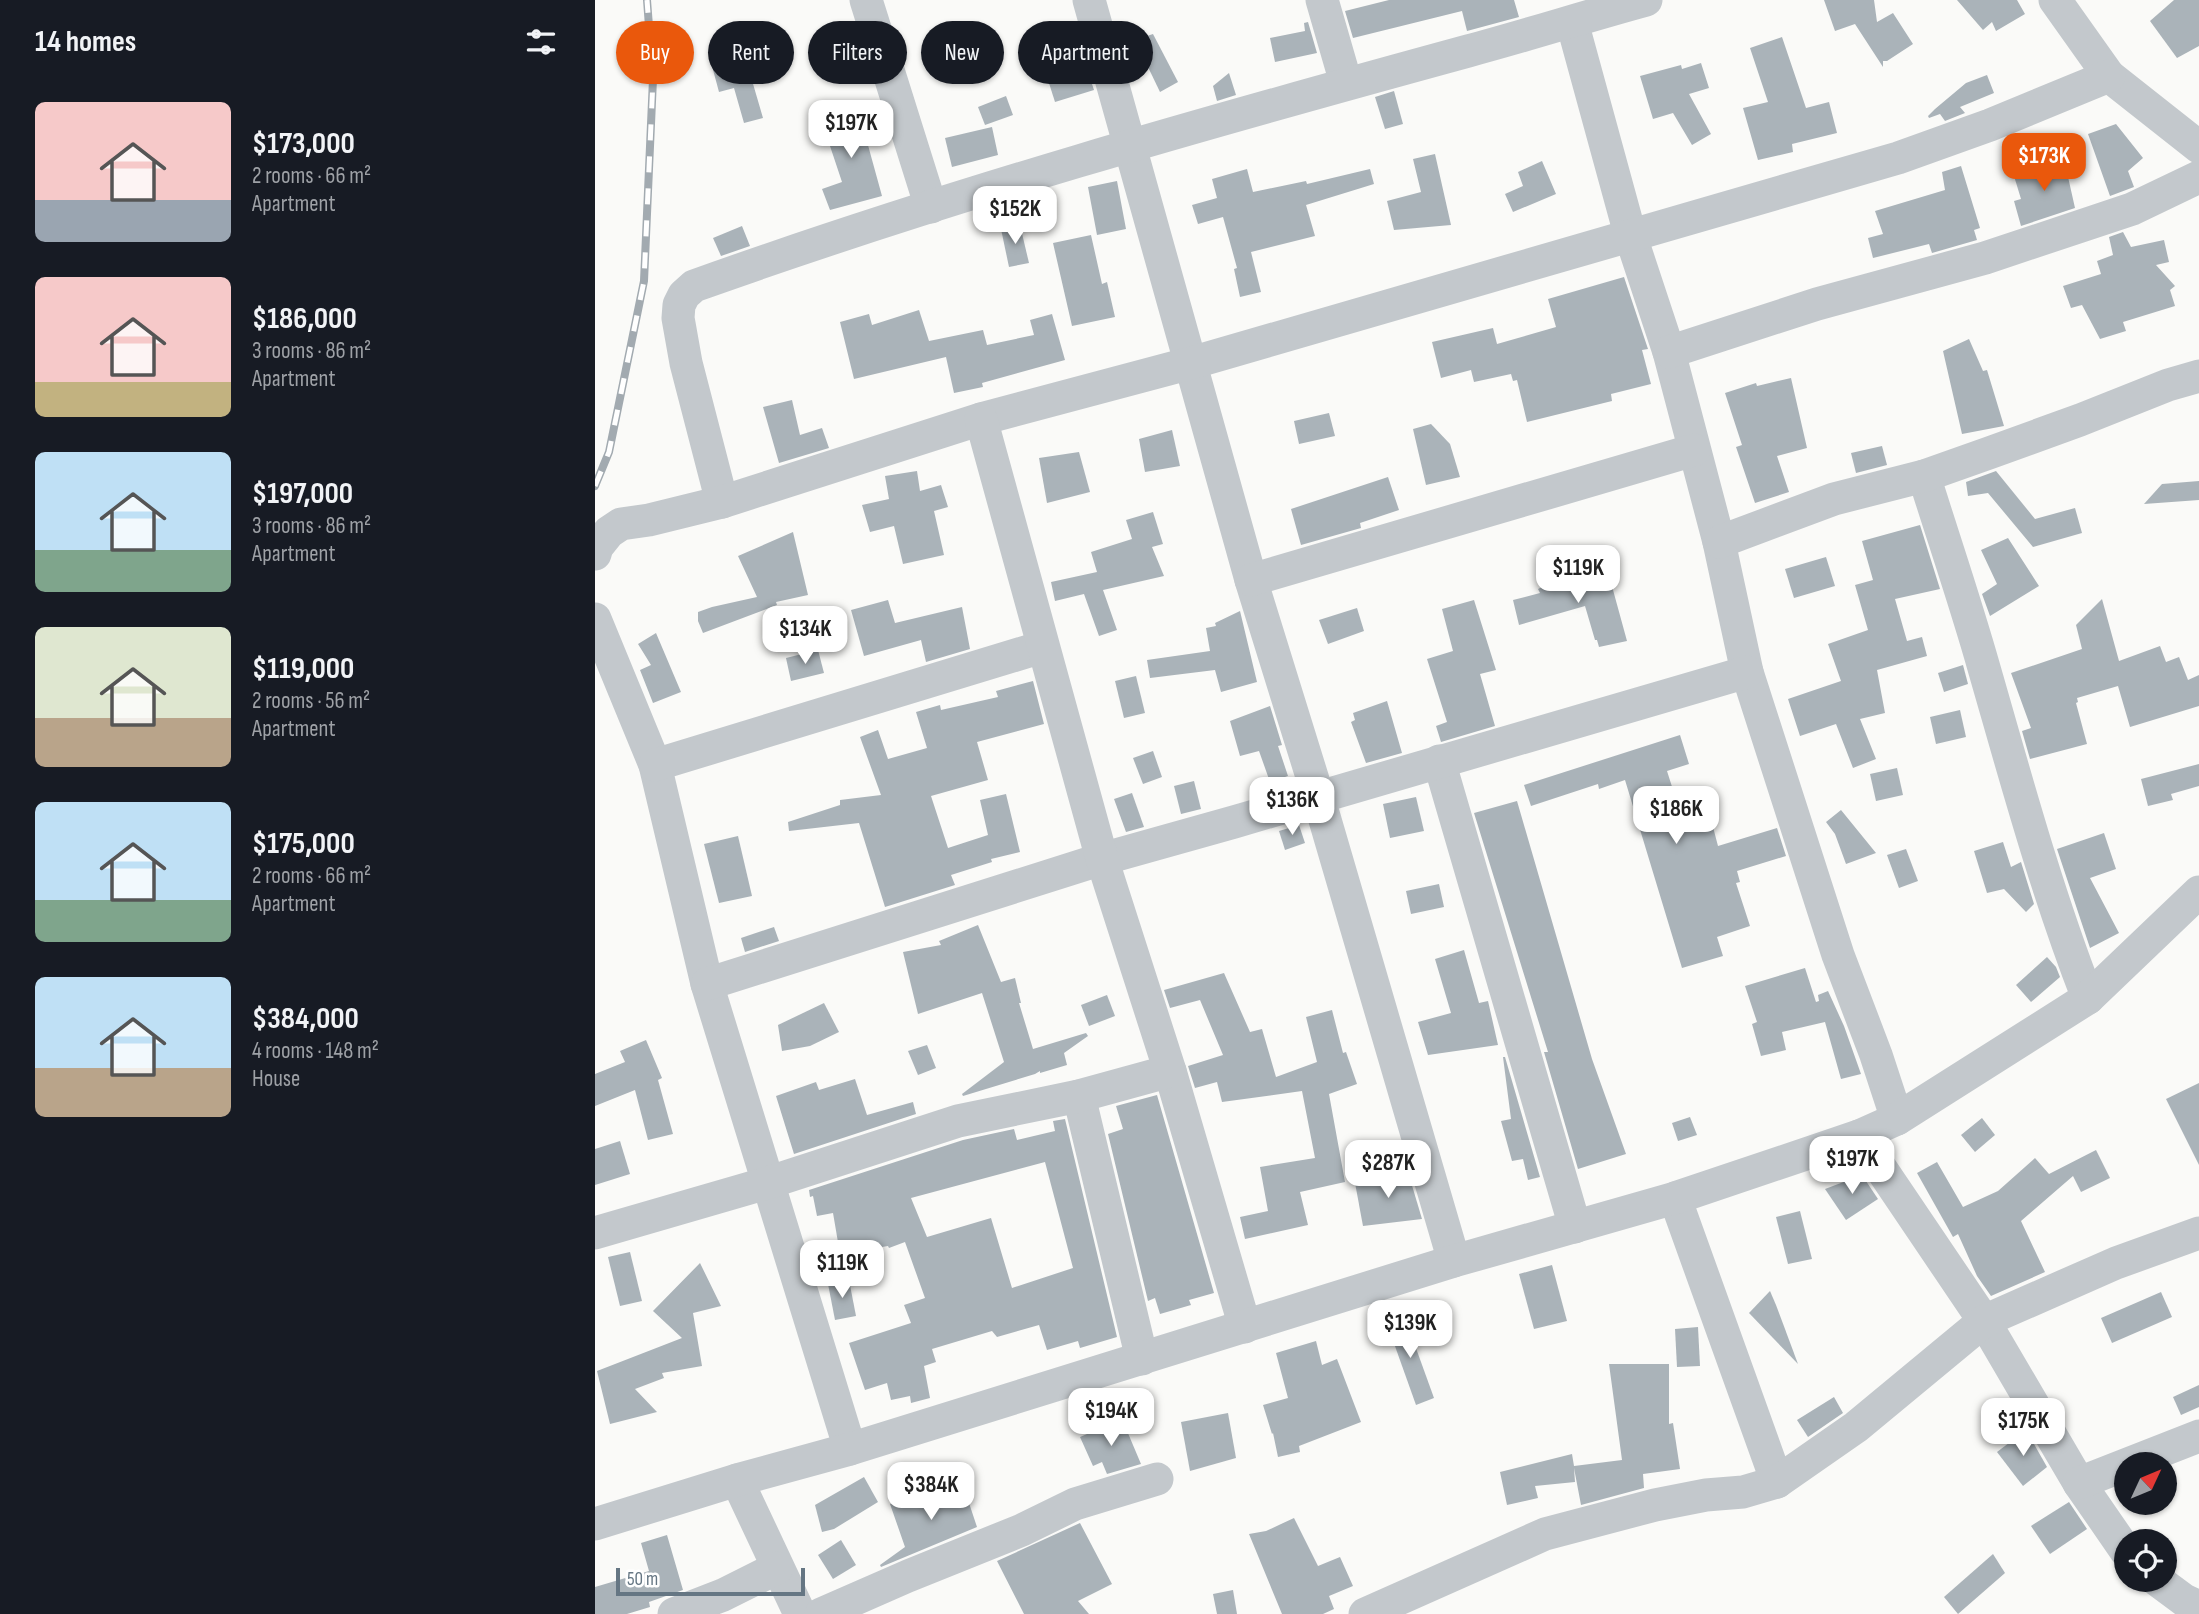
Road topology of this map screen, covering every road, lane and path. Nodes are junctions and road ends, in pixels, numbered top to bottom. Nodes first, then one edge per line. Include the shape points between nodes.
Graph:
1 (866, 0) edge
2 (1089, 0) edge
3 (1322, 0) edge
4 (1646, 0) edge
5 (2056, 0) edge
6 (1588, 12) edge
7 (2109, 76) junction
8 (1346, 83) junction
9 (1131, 146) junction
10 (2199, 147) edge
11 (2199, 177) edge
12 (931, 207) junction
13 (1630, 234) junction
14 (1669, 352) junction
15 (1191, 363) junction
16 (2199, 376) edge
17 (981, 419) junction
18 (1694, 450) junction
19 (1924, 476) junction
20 (723, 502) junction
21 (1719, 542) junction
22 (595, 554) edge
23 (1251, 579) junction
24 (595, 619) edge
25 (1042, 647) junction
26 (1747, 672) junction
27 (1439, 761) junction
28 (655, 765) junction
29 (1318, 796) junction
30 (1102, 859) junction
31 (2199, 892) edge
32 (707, 984) junction
33 (2088, 998) junction
34 (1170, 1071) junction
35 (1080, 1096) junction
36 (1896, 1119) junction
37 (1859, 1136) junction
38 (767, 1183) junction
39 (1675, 1198) junction
40 (1575, 1227) junction
41 (595, 1233) edge
42 (2199, 1233) edge
43 (1454, 1261) junction
44 (1984, 1321) junction
45 (1245, 1327) junction
46 (1142, 1359) junction
47 (2199, 1436) edge
48 (850, 1449) junction
49 (1157, 1479) dead end
50 (737, 1480) junction
51 (1777, 1482) junction
52 (2079, 1483) junction
53 (595, 1524) edge
54 (2114, 1536) edge
55 (777, 1568) junction
56 (2173, 1592) edge
57 (2199, 1607) edge
58 (674, 1614) edge
59 (800, 1614) edge
60 (821, 1614) edge
61 (1365, 1614) edge

1 - 12 street
2 - 9 street
3 - 8 street
4 - 6 street
5 - 7 street
6 - 8 street
6 - 13 street
7 - 10 street
7 - 13 street via 1909,155
8 - 9 street
9 - 12 street
9 - 15 street
11 - 14 street via 2132,209 1997,254 1817,304
12 - 20 street via 694,286 684,295 678,318 684,352
13 - 14 street
13 - 15 street
14 - 18 street
15 - 17 street
15 - 23 street
16 - 19 street
17 - 20 street
17 - 25 street
18 - 21 street
18 - 23 street
19 - 21 street via 1834,499
19 - 33 street via 2045,877
20 - 22 street via 621,524 609,532
21 - 26 street
23 - 29 street
24 - 28 street
25 - 28 street
25 - 30 street
26 - 27 street
26 - 36 street
27 - 29 street
27 - 40 street
28 - 32 street
29 - 30 street
29 - 43 street
30 - 32 street
30 - 34 street
31 - 33 street
32 - 38 street
33 - 36 street
34 - 35 street
34 - 45 street
35 - 38 street via 958,1121
35 - 46 street
36 - 37 street
37 - 39 street
37 - 44 street
38 - 41 street
38 - 48 street
39 - 40 street
39 - 51 street
40 - 43 street
42 - 44 street
43 - 45 street
44 - 51 street via 1856,1427
44 - 52 street
45 - 46 street
46 - 48 street
47 - 52 street
48 - 50 street
49 - 60 street via 1075,1504
50 - 53 street
50 - 55 street
51 - 61 street via 1743,1492 1655,1505 1545,1534
52 - 54 street
55 - 58 street
55 - 59 street
56 - 57 street

